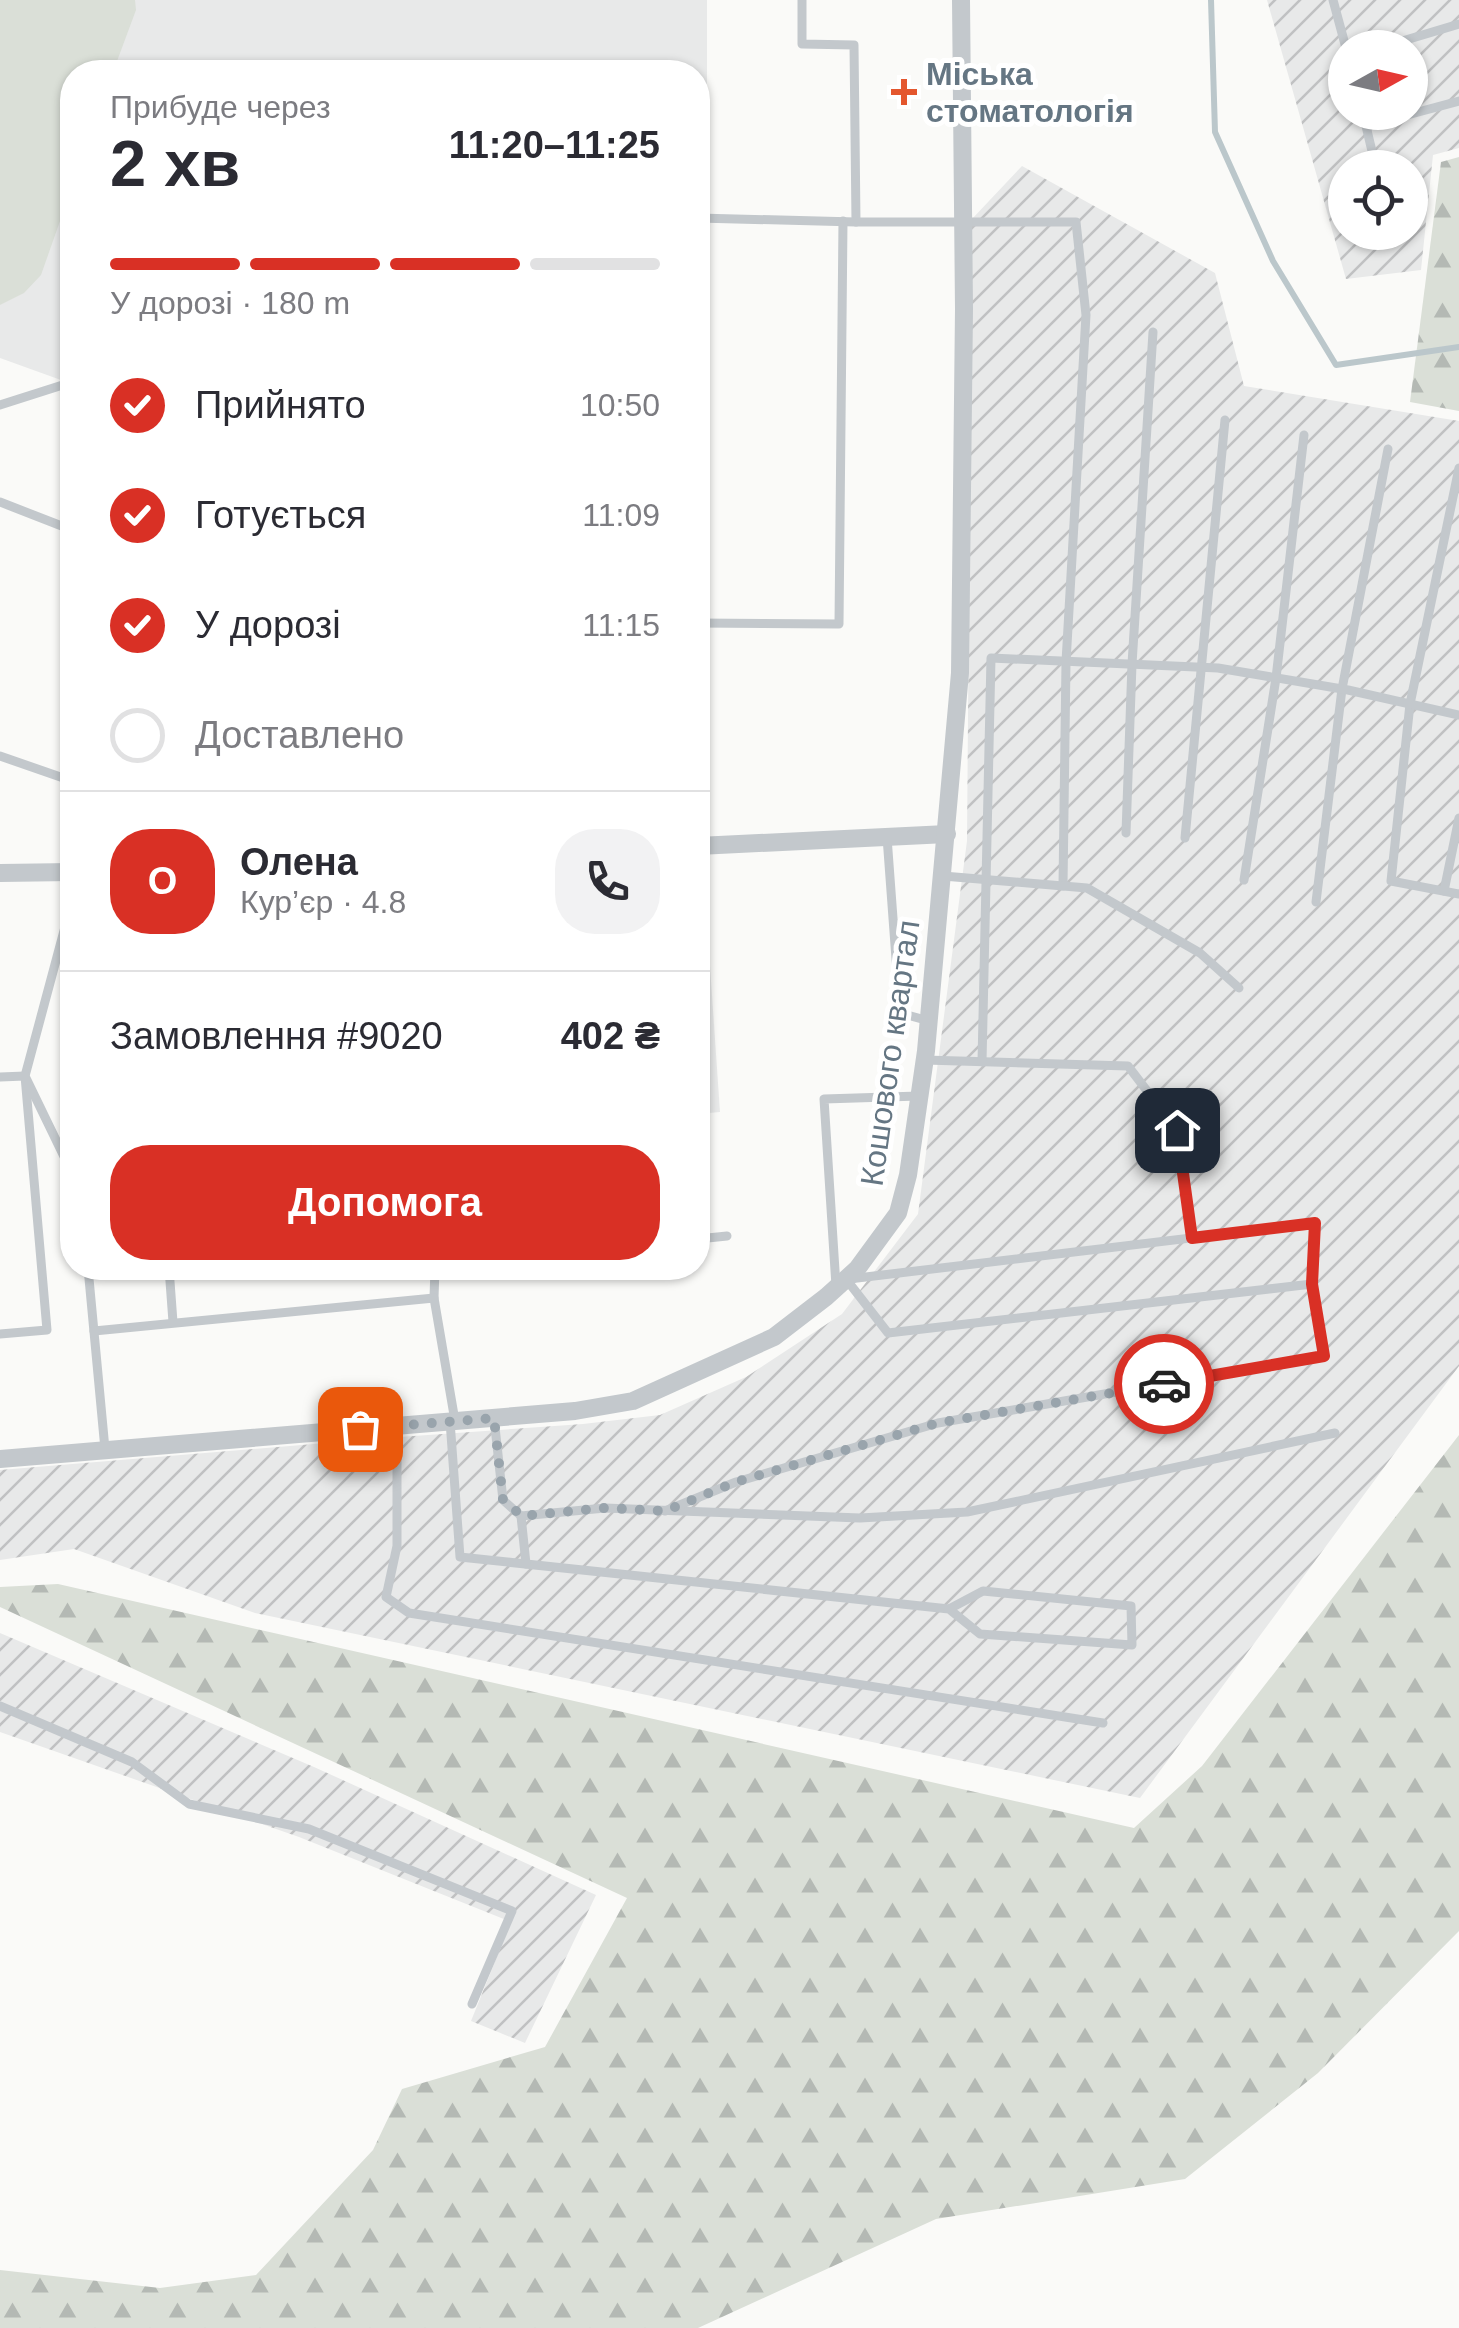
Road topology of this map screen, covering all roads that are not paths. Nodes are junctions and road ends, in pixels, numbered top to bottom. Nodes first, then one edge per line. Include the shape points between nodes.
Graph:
1 (802, 0) edge
2 (961, 0) edge
3 (1333, 0) edge
4 (1459, 24) edge
5 (1341, 30) edge
6 (1428, 33) edge
7 (1459, 101) edge
8 (1428, 109) edge
9 (710, 218) edge
10 (843, 221) junction
11 (856, 222) junction
12 (964, 222) junction
13 (1154, 332) dead end
14 (60, 386) edge
15 (0, 405) edge
16 (1225, 420) dead end
17 (1304, 435) dead end
18 (1388, 448) dead end
19 (1459, 468) edge
20 (0, 502) edge
21 (60, 525) edge
22 (710, 624) edge
23 (1066, 662) junction
24 (1132, 664) junction
25 (1200, 668) junction
26 (1276, 678) junction
27 (1342, 689) junction
28 (1410, 704) junction
29 (1459, 716) edge
30 (0, 756) edge
31 (60, 777) edge
32 (1459, 818) edge
33 (1126, 832) dead end
34 (947, 834) junction
35 (888, 836) junction
36 (1185, 838) dead end
37 (710, 845) edge
38 (60, 872) edge
39 (0, 874) edge
40 (943, 876) junction
41 (988, 880) junction
42 (1244, 880) dead end
43 (1063, 886) junction
44 (1444, 891) junction
45 (1459, 894) edge
46 (1316, 902) dead end
47 (60, 946) edge
48 (1239, 988) dead end
49 (929, 1021) junction
50 (925, 1060) junction
51 (982, 1062) junction
52 (25, 1076) junction
53 (0, 1078) edge
54 (920, 1096) junction
55 (60, 1148) edge
56 (728, 1236) dead end
57 (710, 1238) edge
58 (1192, 1238) junction
59 (89, 1280) edge
60 (170, 1280) edge
61 (434, 1280) edge
62 (841, 1284) junction
63 (1312, 1284) junction
64 (434, 1298) junction
65 (174, 1322) junction
66 (94, 1331) junction
67 (0, 1334) edge
68 (494, 1418) junction
69 (452, 1421) junction
70 (397, 1426) junction
71 (1335, 1433) dead end
72 (106, 1449) junction
73 (0, 1459) edge
74 (665, 1511) junction
75 (522, 1516) junction
76 (526, 1564) junction
77 (949, 1610) junction
78 (0, 1706) edge
79 (1103, 1723) dead end
80 (472, 2004) dead end

1 - 11 lane via 802,44 854,45
2 - 12 street, Кошового квартал
3 - 5 lane
4 - 6 lane
7 - 8 lane
9 - 10 lane
10 - 11 lane
10 - 22 lane via 839,624
11 - 12 lane
12 - 23 lane via 1076,222 1086,315
12 - 34 street, Кошового квартал via 960,672
13 - 24 lane
14 - 15 lane
16 - 25 lane
17 - 26 lane
18 - 27 lane
19 - 28 lane
20 - 21 lane
23 - 24 lane
23 - 41 lane via 991,658
23 - 43 lane
24 - 25 lane
24 - 33 lane
25 - 26 lane
25 - 36 lane
26 - 27 lane
26 - 42 lane
27 - 28 lane
27 - 46 lane
28 - 29 lane
28 - 44 lane via 1391,881
30 - 31 lane
32 - 44 lane
34 - 35 street
34 - 40 street, Кошового квартал
35 - 37 street
35 - 49 lane via 900,1013
38 - 39 street
40 - 41 lane
40 - 49 street, Кошового квартал
41 - 43 lane
41 - 51 lane
43 - 48 lane via 1086,888 1200,953
44 - 45 lane
47 - 52 lane
49 - 50 street, Кошового квартал
50 - 51 lane
50 - 54 street, Кошового квартал
51 - 58 lane via 1128,1066 1177,1130
52 - 53 lane
52 - 55 lane
52 - 67 lane via 47,1330
54 - 62 street, Кошового квартал via 898,1213
54 - 62 lane via 824,1100
56 - 57 lane
58 - 62 lane
58 - 63 lane via 1315,1223
59 - 66 lane
60 - 65 lane
61 - 64 lane
62 - 63 lane via 888,1334
62 - 68 street, Кошового квартал via 774,1338 634,1401
63 - 74 lane via 1324,1356 938,1423 736,1482
64 - 65 lane
64 - 69 lane
65 - 66 lane
66 - 72 lane
68 - 69 street, Кошового квартал
68 - 75 lane via 503,1500
69 - 70 street, Кошового квартал
69 - 76 lane via 460,1557
70 - 72 street, Кошового квартал
70 - 79 lane via 398,1546 386,1597 410,1613
71 - 74 lane via 966,1512 860,1518
72 - 73 street, Кошового квартал
74 - 75 lane via 605,1508
75 - 76 lane
76 - 77 lane
77 - 77 lane via 980,1634 1132,1645 1130,1606 983,1591
78 - 80 lane via 132,1762 190,1804 309,1829 512,1911

